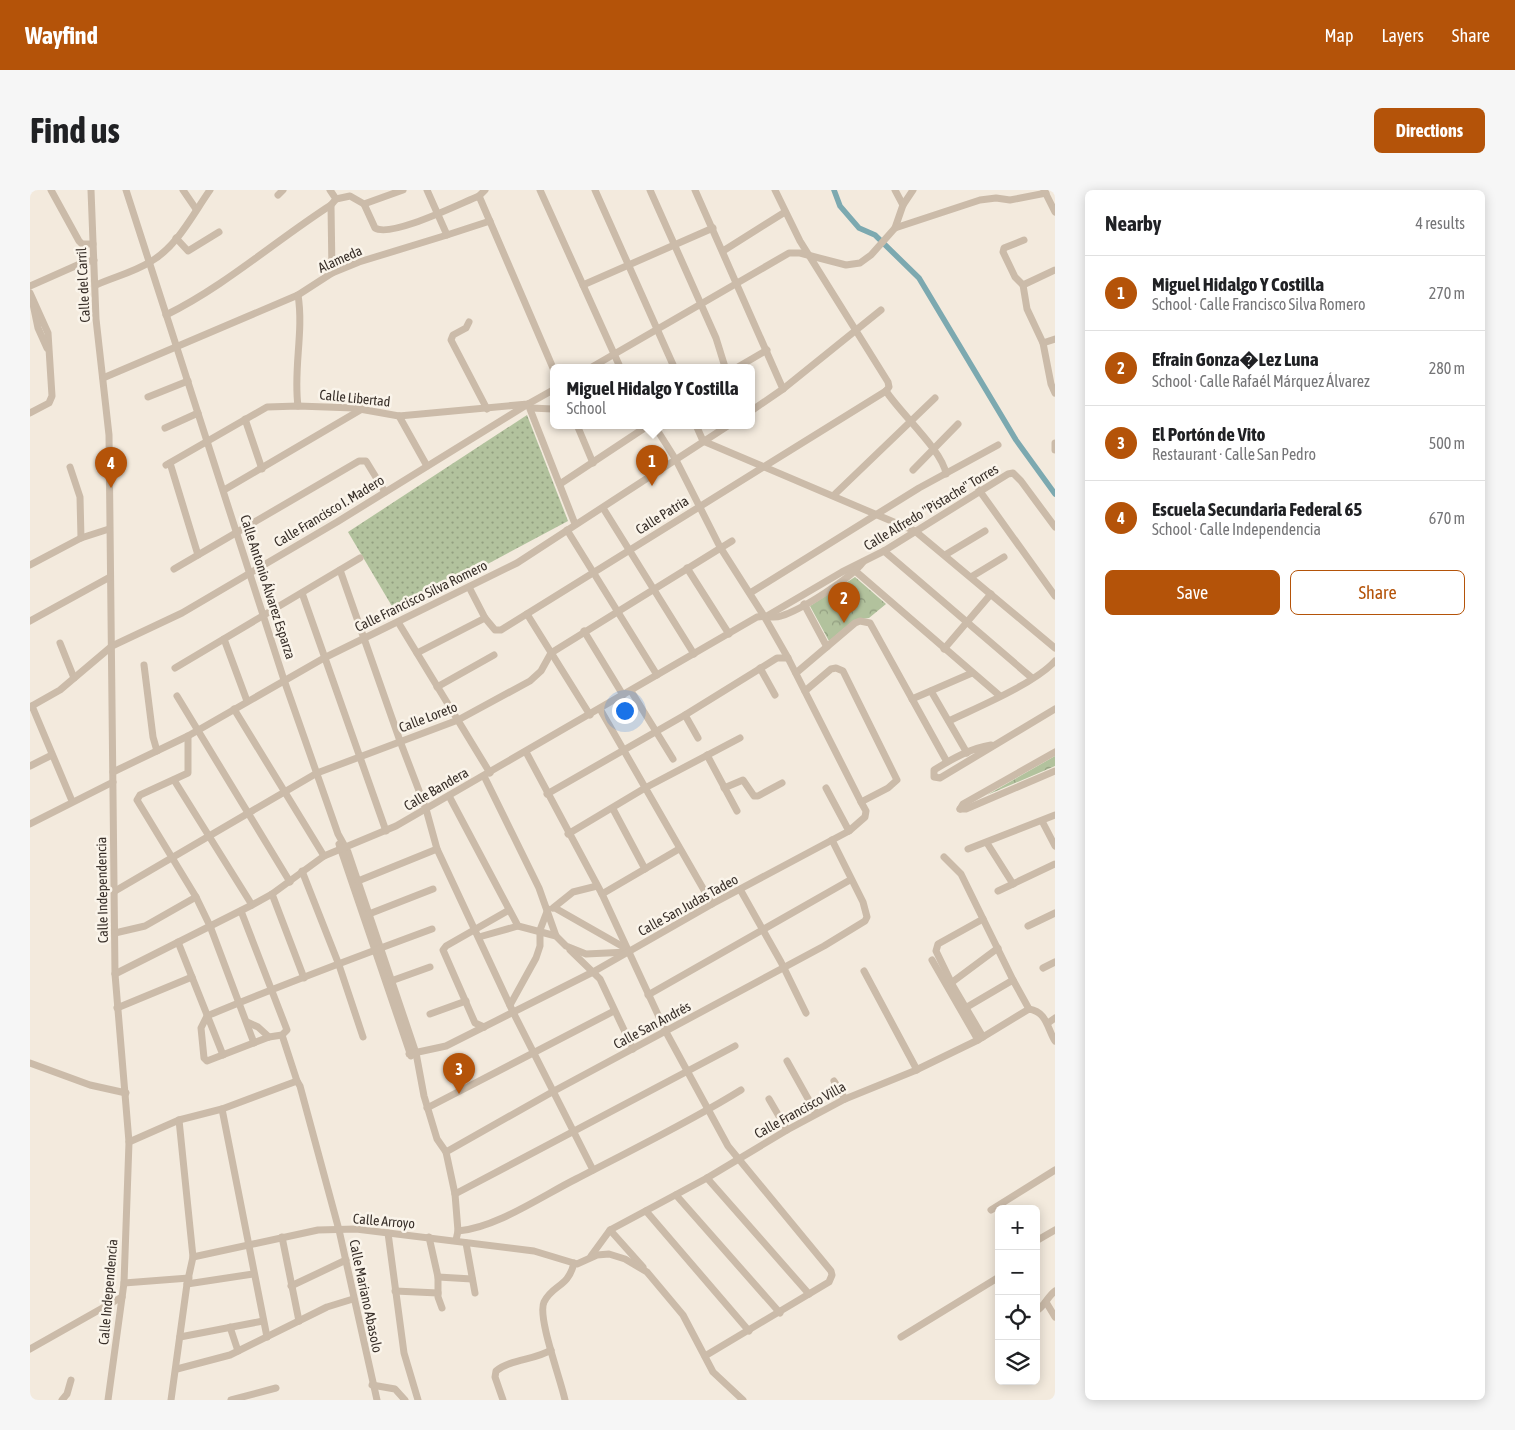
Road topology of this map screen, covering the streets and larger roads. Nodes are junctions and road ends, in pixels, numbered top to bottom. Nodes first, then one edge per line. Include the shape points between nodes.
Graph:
1 (51, 190) edge
2 (90, 190) edge
3 (126, 190) edge
4 (183, 190) edge
5 (210, 190) edge
6 (330, 190) edge
7 (403, 190) edge
8 (427, 190) edge
9 (485, 190) edge
10 (540, 190) edge
11 (595, 190) edge
12 (650, 190) edge
13 (695, 190) edge
14 (775, 190) edge
15 (895, 190) edge
16 (913, 190) edge
17 (1045, 192) edge
18 (479, 196) junction
19 (336, 199) junction
20 (364, 204) junction
21 (903, 205) junction
22 (331, 206) junction
23 (196, 209) junction
24 (439, 212) junction
25 (785, 212) junction
26 (1055, 212) edge
27 (490, 221) junction
28 (713, 228) junction
29 (892, 230) junction
30 (219, 232) dead end
31 (447, 236) junction
32 (176, 238) junction
33 (1024, 240) dead end
34 (93, 244) junction
35 (675, 244) junction
36 (723, 251) junction
37 (809, 255) junction
38 (94, 260) junction
39 (150, 262) junction
40 (628, 264) junction
41 (1055, 270) edge
42 (332, 273) junction
43 (738, 282) junction
44 (96, 285) junction
45 (583, 285) junction
46 (1023, 285) junction
47 (30, 286) edge
48 (30, 293) edge
49 (298, 295) junction
50 (700, 305) junction
51 (881, 310) dead end
52 (166, 315) junction
53 (470, 322) dead end
54 (657, 330) junction
55 (857, 331) junction
56 (1055, 339) edge
57 (1043, 343) junction
58 (177, 347) junction
59 (767, 350) junction
60 (613, 355) junction
61 (551, 364) edge
62 (597, 364) edge
63 (618, 364) edge
64 (673, 364) edge
65 (724, 364) edge
66 (743, 364) edge
67 (103, 378) junction
68 (188, 382) junction
69 (783, 389) junction
70 (886, 391) junction
71 (550, 392) edge
72 (1055, 393) edge
73 (148, 397) dead end
74 (935, 398) dead end
75 (298, 406) junction
76 (529, 406) junction
77 (755, 407) edge
78 (362, 409) junction
79 (487, 409) junction
80 (550, 409) edge
81 (30, 413) edge
82 (198, 413) junction
83 (399, 416) junction
84 (245, 419) junction
85 (911, 423) junction
86 (958, 424) dead end
87 (165, 428) dead end
88 (579, 429) edge
89 (644, 429) edge
90 (657, 429) edge
91 (698, 429) edge
92 (723, 429) edge
93 (704, 441) junction
94 (208, 442) junction
95 (1055, 443) edge
96 (998, 445) dead end
97 (934, 450) junction
98 (1055, 450) edge
99 (676, 460) junction
100 (593, 462) junction
101 (427, 466) junction
102 (766, 466) junction
103 (70, 467) dead end
104 (262, 469) junction
105 (913, 470) dead end
106 (946, 474) junction
107 (560, 484) junction
108 (224, 490) junction
109 (979, 490) junction
110 (385, 492) junction
111 (834, 495) junction
112 (699, 507) junction
113 (603, 508) junction
114 (879, 514) junction
115 (575, 524) junction
116 (1055, 527) edge
117 (109, 529) junction
118 (567, 530) junction
119 (915, 531) junction
120 (985, 531) dead end
121 (237, 532) junction
122 (81, 538) junction
123 (732, 541) dead end
124 (720, 547) junction
125 (630, 551) junction
126 (884, 551) junction
127 (198, 555) junction
128 (945, 555) junction
129 (1004, 557) dead end
130 (360, 558) dead end
131 (30, 565) edge
132 (688, 568) junction
133 (174, 569) dead end
134 (854, 569) junction
135 (340, 570) junction
136 (250, 573) junction
137 (594, 573) junction
138 (110, 577) junction
139 (971, 577) junction
140 (469, 587) junction
141 (653, 588) junction
142 (302, 593) junction
143 (750, 593) junction
144 (991, 594) junction
145 (1055, 596) edge
146 (804, 604) junction
147 (617, 610) junction
148 (527, 614) junction
149 (264, 615) junction
150 (766, 616) junction
151 (485, 618) junction
152 (30, 621) edge
153 (398, 622) junction
154 (967, 622) junction
155 (584, 631) junction
156 (729, 634) junction
157 (364, 638) junction
158 (224, 639) junction
159 (60, 643) dead end
160 (112, 646) junction
161 (827, 646) junction
162 (1055, 648) edge
163 (944, 649) junction
164 (417, 653) junction
165 (550, 653) junction
166 (694, 654) junction
167 (494, 655) dead end
168 (324, 658) junction
169 (788, 658) junction
170 (1055, 661) edge
171 (144, 665) dead end
172 (175, 668) dead end
173 (760, 668) junction
174 (796, 673) junction
175 (972, 673) junction
176 (658, 675) junction
177 (74, 678) junction
178 (1032, 678) junction
179 (284, 680) junction
180 (437, 687) junction
181 (631, 691) junction
182 (805, 691) junction
183 (931, 691) junction
184 (775, 695) dead end
185 (177, 696) dead end
186 (624, 696) junction
187 (1000, 696) junction
188 (912, 699) junction
189 (247, 702) junction
190 (31, 707) edge
191 (234, 709) junction
192 (600, 709) junction
193 (1055, 709) edge
194 (590, 715) junction
195 (685, 715) junction
196 (458, 720) junction
197 (949, 721) junction
198 (197, 730) junction
199 (656, 732) junction
200 (188, 736) junction
201 (698, 738) dead end
202 (740, 738) dead end
203 (400, 741) junction
204 (991, 745) junction
205 (624, 750) junction
206 (157, 751) junction
207 (526, 752) junction
208 (967, 752) junction
209 (1055, 752) edge
210 (52, 755) junction
211 (707, 755) junction
212 (359, 757) junction
213 (673, 759) dead end
214 (947, 762) junction
215 (30, 766) edge
216 (1055, 771) edge
217 (113, 772) junction
218 (316, 773) junction
219 (487, 775) junction
220 (174, 780) junction
221 (113, 782) junction
222 (782, 783) dead end
223 (646, 788) junction
224 (724, 788) junction
225 (826, 788) dead end
226 (285, 792) junction
227 (547, 794) junction
228 (449, 796) junction
229 (72, 801) junction
230 (861, 802) junction
231 (426, 809) junction
232 (613, 809) junction
233 (737, 811) dead end
234 (248, 814) junction
235 (1055, 815) edge
236 (1042, 821) junction
237 (30, 824) edge
238 (386, 831) junction
239 (848, 831) junction
240 (568, 834) junction
241 (209, 836) junction
242 (832, 840) junction
243 (988, 843) junction
244 (1055, 846) edge
245 (342, 847) junction
246 (679, 849) junction
247 (968, 849) dead end
248 (437, 850) junction
249 (324, 856) junction
250 (172, 857) junction
251 (944, 857) dead end
252 (1055, 864) edge
253 (645, 869) junction
254 (302, 871) junction
255 (850, 880) junction
256 (358, 881) junction
257 (290, 882) junction
258 (1013, 884) junction
259 (597, 886) junction
260 (433, 889) dead end
261 (115, 891) junction
262 (741, 891) junction
263 (998, 891) dead end
264 (272, 894) junction
265 (602, 894) junction
266 (196, 897) junction
267 (712, 904) junction
268 (252, 905) junction
269 (551, 909) junction
270 (241, 911) junction
271 (510, 912) junction
272 (1055, 913) edge
273 (369, 914) junction
274 (983, 919) junction
275 (210, 926) junction
276 (518, 926) junction
277 (1028, 926) dead end
278 (432, 929) dead end
279 (476, 929) junction
280 (540, 930) junction
281 (764, 930) junction
282 (115, 933) junction
283 (556, 936) junction
284 (480, 937) junction
285 (178, 942) junction
286 (566, 946) junction
287 (998, 948) junction
288 (377, 950) junction
289 (628, 950) junction
290 (932, 960) dead end
291 (1055, 962) edge
292 (339, 965) junction
293 (430, 967) dead end
294 (783, 968) junction
295 (1043, 968) dead end
296 (864, 971) dead end
297 (593, 972) junction
298 (115, 974) junction
299 (192, 977) junction
300 (304, 978) junction
301 (392, 980) junction
302 (1013, 980) junction
303 (952, 983) junction
304 (273, 991) junction
305 (648, 995) junction
306 (466, 1001) junction
307 (239, 1002) junction
308 (967, 1007) junction
309 (117, 1008) junction
310 (512, 1009) junction
311 (1029, 1009) junction
312 (614, 1011) junction
313 (806, 1013) dead end
314 (430, 1014) dead end
315 (206, 1016) junction
316 (1055, 1018) edge
317 (247, 1022) junction
318 (475, 1023) junction
319 (1048, 1023) junction
320 (484, 1027) junction
321 (470, 1032) junction
322 (666, 1032) junction
323 (282, 1035) junction
324 (269, 1037) junction
325 (363, 1037) dead end
326 (980, 1039) junction
327 (1055, 1041) edge
328 (254, 1043) junction
329 (735, 1046) dead end
330 (634, 1049) junction
331 (533, 1052) junction
332 (412, 1054) junction
333 (224, 1055) junction
334 (787, 1061) dead end
335 (30, 1063) edge
336 (917, 1070) junction
337 (686, 1072) junction
338 (297, 1081) junction
339 (834, 1081) dead end
340 (741, 1090) dead end
341 (554, 1091) junction
342 (126, 1093) junction
343 (769, 1099) dead end
344 (844, 1099) junction
345 (222, 1108) junction
346 (427, 1108) junction
347 (709, 1110) junction
348 (816, 1113) junction
349 (179, 1120) junction
350 (787, 1130) junction
351 (572, 1131) junction
352 (129, 1142) junction
353 (446, 1152) junction
354 (739, 1159) junction
355 (593, 1170) junction
356 (1055, 1170) edge
357 (707, 1178) junction
358 (455, 1194) junction
359 (676, 1195) junction
360 (991, 1210) dead end
361 (646, 1211) junction
362 (339, 1230) junction
363 (610, 1230) junction
364 (1055, 1230) edge
365 (458, 1231) junction
366 (388, 1233) junction
367 (282, 1237) junction
368 (429, 1237) junction
369 (1040, 1239) edge
370 (456, 1240) junction
371 (466, 1243) junction
372 (248, 1244) junction
373 (193, 1257) junction
374 (590, 1258) junction
375 (346, 1260) junction
376 (574, 1263) junction
377 (647, 1272) junction
378 (253, 1274) junction
379 (438, 1278) junction
380 (472, 1279) junction
381 (995, 1279) edge
382 (188, 1281) junction
383 (124, 1283) junction
384 (291, 1286) junction
385 (396, 1291) junction
386 (438, 1292) junction
387 (1055, 1292) edge
388 (475, 1293) dead end
389 (809, 1294) junction
390 (122, 1297) junction
391 (354, 1300) junction
392 (1046, 1302) junction
393 (1040, 1307) edge
394 (442, 1308) dead end
395 (780, 1313) junction
396 (1055, 1317) edge
397 (263, 1321) junction
398 (299, 1321) junction
399 (230, 1327) junction
400 (750, 1330) junction
401 (180, 1337) junction
402 (901, 1337) dead end
403 (267, 1338) junction
404 (30, 1349) edge
405 (551, 1350) junction
406 (238, 1351) junction
407 (705, 1356) junction
408 (177, 1369) junction
409 (71, 1380) dead end
410 (372, 1385) junction
411 (276, 1388) dead end
412 (62, 1400) edge
413 (108, 1400) edge
414 (171, 1400) edge
415 (231, 1400) edge
416 (377, 1400) edge
417 (405, 1400) edge
418 (418, 1400) edge
419 (503, 1400) edge
420 (565, 1400) edge
421 (743, 1400) edge

1 - 34 street via 78,241
2 - 34 street, Calle del Carril
3 - 39 street
4 - 23 street
5 - 23 street
6 - 19 street
7 - 20 street
8 - 24 street
9 - 18 street
10 - 45 street
11 - 40 street
12 - 35 street
13 - 28 street
14 - 25 street
15 - 21 street
16 - 21 street
17 - 26 street
17 - 29 street via 1010,200 980,200
18 - 24 street
18 - 27 street
19 - 20 street via 350,196
19 - 22 street
20 - 24 street via 372,225 381,231
21 - 29 street
22 - 42 street
22 - 52 street via 199,299
23 - 32 street
24 - 31 street
25 - 36 street
25 - 37 street
27 - 31 street, Alameda
27 - 61 street
28 - 35 street
28 - 36 street
29 - 37 street via 860,263 846,265
30 - 32 street via 188,251
31 - 42 street, Alameda
32 - 39 street
33 - 46 street via 1004,248 1003,252 1015,277
34 - 38 street, Calle del Carril
35 - 40 street
35 - 50 street
36 - 43 street
37 - 43 street via 789,253
37 - 55 street
38 - 44 street, Calle del Carril
38 - 47 street
39 - 44 street
39 - 52 street
40 - 45 street
40 - 54 street
41 - 46 street
42 - 49 street, Alameda
43 - 50 street
43 - 59 street
44 - 67 street, Calle del Carril via 96,320
45 - 60 street
46 - 57 street via 1027,310
48 - 81 street via 48,333 52,400
49 - 58 street, Alameda
49 - 75 street
50 - 54 street
50 - 65 street
51 - 55 street
52 - 58 street
53 - 79 street via 465,329 453,335 452,340
54 - 60 street
54 - 64 street
55 - 69 street
55 - 70 street via 888,382
56 - 57 street
57 - 72 street
58 - 67 street, Alameda
58 - 68 street, Calle Antonio Álvarez Esparza
59 - 66 street
59 - 69 street
60 - 62 street
60 - 63 street
67 - 117 street, Calle Independencia via 109,435
68 - 73 street
68 - 82 street, Calle Antonio Álvarez Esparza
69 - 77 street
70 - 85 street
70 - 102 street, Calle Patria
71 - 76 street, Calle Libertad
74 - 85 street
75 - 78 street, Calle Libertad
75 - 84 street, Calle Libertad via 267,407
76 - 79 street, Calle Libertad
76 - 80 street
76 - 101 street, Calle Francisco I. Madero
76 - 107 street
78 - 83 street, Calle Libertad
78 - 104 street
79 - 83 street, Calle Libertad
82 - 87 street
82 - 94 street, Calle Antonio Álvarez Esparza
83 - 101 street
84 - 94 street, Calle Libertad
84 - 104 street
85 - 97 street
85 - 111 street
86 - 97 street
88 - 100 street
89 - 100 street
90 - 99 street
91 - 93 street
92 - 93 street, Calle Francisco Silva Romero
93 - 99 street, Calle Francisco Silva Romero
93 - 102 street
94 - 108 street, Calle Antonio Álvarez Esparza
94 - 127 street, Calle Libertad via 168,464
95 - 98 street
96 - 106 street
97 - 105 street
97 - 106 street
99 - 112 street
99 - 113 street, Calle Francisco Silva Romero
100 - 107 street
101 - 110 street, Calle Francisco I. Madero
102 - 111 street
102 - 112 street, Calle Patria
103 - 122 street via 80,497
104 - 108 street
106 - 114 street
107 - 115 street
108 - 121 street, Calle Antonio Álvarez Esparza
109 - 116 street, Calle Alfredo "Pistache" Torres via 1013,473
109 - 119 street, Calle Alfredo "Pistache" Torres
109 - 145 street
110 - 121 street via 368,464 361,460
110 - 136 street, Calle Francisco I. Madero
111 - 114 street
112 - 124 street
112 - 125 street, Calle Patria
113 - 115 street, Calle Francisco Silva Romero
113 - 125 street
114 - 119 street
114 - 143 street
115 - 118 street, Calle Francisco Silva Romero
117 - 122 street
117 - 138 street, Calle Independencia
118 - 137 street
118 - 140 street, Calle Francisco Silva Romero via 518,563
119 - 126 street, Calle Alfredo "Pistache" Torres
119 - 128 street
120 - 128 street
121 - 127 street
121 - 136 street, Calle Antonio Álvarez Esparza
122 - 131 street
123 - 124 street, Calle Loreto
124 - 132 street, Calle Loreto
124 - 143 street
125 - 137 street, Calle Patria
125 - 141 street
126 - 134 street, Calle Alfredo "Pistache" Torres
126 - 154 street
127 - 133 street
128 - 139 street
129 - 139 street
130 - 135 street
132 - 141 street, Calle Loreto
132 - 156 street
134 - 146 street, Calle Alfredo "Pistache" Torres
134 - 150 street, Calle Alfredo "Pistache" Torres
134 - 163 street
135 - 142 street
135 - 157 street
136 - 149 street, Calle Antonio Álvarez Esparza
136 - 160 street, Calle Francisco I. Madero via 182,613
137 - 147 street
137 - 148 street, Calle Patria
138 - 152 street
138 - 160 street, Calle Independencia
139 - 144 street
140 - 151 street
140 - 153 street, Calle Francisco Silva Romero
141 - 147 street, Calle Loreto
141 - 166 street
142 - 149 street
142 - 168 street
143 - 150 street
144 - 154 street
144 - 162 street
146 - 150 street, Calle Alfredo "Pistache" Torres via 778,617
146 - 161 street
147 - 155 street, Calle Loreto
147 - 176 street
148 - 151 street, Calle Patria via 498,631
148 - 165 street
149 - 158 street
149 - 179 street, Calle Antonio Álvarez Esparza
150 - 156 street, Calle Bandera via 757,617
150 - 169 street
151 - 164 street
153 - 157 street, Calle Francisco Silva Romero
153 - 164 street
154 - 163 street
154 - 178 street
155 - 165 street, Calle Loreto
155 - 186 street
156 - 166 street, Calle Bandera
157 - 168 street, Calle Francisco Silva Romero
157 - 203 street
158 - 172 street
158 - 189 street
159 - 177 street
160 - 177 street, Calle Francisco I. Madero
160 - 217 street, Calle Independencia
161 - 174 street
161 - 188 street via 856,623 870,623
163 - 175 street
164 - 180 street
165 - 194 street
165 - 196 street, Calle Loreto via 537,677
166 - 176 street, Calle Bandera
167 - 180 street
168 - 179 street, Calle Francisco Silva Romero
168 - 212 street
169 - 173 street via 778,658
169 - 174 street
170 - 178 street
171 - 206 street via 152,736
173 - 184 street
173 - 195 street
174 - 182 street
175 - 183 street
175 - 187 street
176 - 181 street, Calle Bandera
177 - 190 street, Calle Francisco I. Madero
178 - 187 street
179 - 189 street, Calle Francisco Silva Romero
179 - 218 street, Calle Antonio Álvarez Esparza
180 - 196 street
181 - 186 street, Calle Bandera
181 - 199 street
182 - 230 street
182 - 230 street via 836,668 843,671 859,701 897,780
183 - 188 street
183 - 197 street
185 - 198 street
186 - 192 street, Calle Bandera
187 - 197 street
188 - 214 street
189 - 191 street, Calle Francisco Silva Romero
190 - 210 street
191 - 198 street, Calle Francisco Silva Romero
191 - 226 street
192 - 194 street, Calle Bandera
192 - 205 street
193 - 204 street
194 - 207 street, Calle Bandera
195 - 199 street
195 - 201 street
196 - 203 street, Calle Loreto
196 - 219 street
197 - 208 street
198 - 200 street, Calle Francisco Silva Romero
198 - 234 street
199 - 205 street
199 - 213 street
200 - 206 street, Calle Francisco Silva Romero
200 - 220 street via 188,772
202 - 211 street
203 - 212 street, Calle Loreto
203 - 231 street
204 - 208 street
204 - 214 street via 983,754 940,778 934,777 934,770
205 - 223 street
205 - 227 street
206 - 217 street, Calle Francisco Silva Romero
207 - 219 street, Calle Bandera
207 - 227 street
208 - 214 street
209 - 216 street via 960,808 966,809
210 - 215 street
210 - 229 street
211 - 223 street
211 - 224 street
212 - 218 street, Calle Loreto
212 - 238 street
217 - 221 street, Calle Independencia
218 - 226 street, Calle Loreto
218 - 245 street, Calle Antonio Álvarez Esparza
219 - 228 street, Calle Bandera
219 - 269 street
220 - 241 street
220 - 250 street via 138,797 138,803
221 - 229 street
221 - 261 street, Calle Independencia
222 - 224 street via 758,796 754,796 743,780
223 - 232 street
223 - 246 street
224 - 233 street
225 - 239 street
226 - 234 street, Calle Loreto
226 - 249 street
227 - 240 street
228 - 231 street, Calle Bandera
228 - 271 street
229 - 237 street
230 - 239 street, Calle San Judas Tadeo via 866,811 860,823
231 - 238 street, Calle Bandera
231 - 248 street
232 - 240 street
232 - 253 street
234 - 241 street, Calle Loreto
234 - 257 street
235 - 236 street
236 - 243 street
236 - 244 street
238 - 245 street, Calle Bandera
239 - 242 street, Calle San Judas Tadeo
240 - 259 street
241 - 250 street, Calle Loreto
241 - 268 street
242 - 255 street
242 - 262 street, Calle San Judas Tadeo
243 - 247 street
243 - 258 street
245 - 249 street, Calle Bandera
245 - 256 street, Calle Antonio Álvarez Esparza
245 - 288 street, Calle Antonio Álvarez Esparza
246 - 253 street
246 - 267 street
248 - 256 street
248 - 279 street
249 - 254 street, Calle Bandera
250 - 261 street, Calle Loreto
250 - 266 street
251 - 274 street via 961,874
252 - 258 street
253 - 265 street
254 - 257 street, Calle Bandera
254 - 292 street
255 - 281 street
255 - 294 street, Calle San Andrés via 863,902 867,918
256 - 273 street, Calle Antonio Álvarez Esparza
257 - 264 street, Calle Bandera
258 - 263 street
259 - 265 street
259 - 269 street via 573,892
260 - 273 street
261 - 282 street, Calle Independencia
262 - 267 street, Calle San Judas Tadeo
262 - 281 street
264 - 268 street, Calle Bandera
264 - 300 street
265 - 289 street
266 - 275 street
266 - 282 street via 145,926
267 - 289 street, Calle San Judas Tadeo
268 - 270 street, Calle Bandera
269 - 280 street
269 - 283 street
269 - 289 street
270 - 275 street, Calle Bandera
270 - 304 street
271 - 276 street
271 - 279 street
272 - 277 street
273 - 288 street, Calle Antonio Álvarez Esparza
274 - 287 street
274 - 303 street via 936,947
275 - 285 street, Calle Bandera
275 - 307 street
276 - 280 street
276 - 284 street
278 - 288 street
279 - 284 street
279 - 306 street via 444,950
280 - 283 street
280 - 310 street via 536,958
281 - 294 street
281 - 305 street
282 - 298 street, Calle Independencia
283 - 286 street
284 - 310 street
285 - 298 street, Calle Bandera
285 - 299 street
286 - 289 street via 594,955
286 - 297 street
287 - 302 street
287 - 303 street
288 - 292 street
288 - 301 street, Calle Antonio Álvarez Esparza
288 - 332 street, Calle Antonio Álvarez Esparza
289 - 297 street, Calle San Judas Tadeo
289 - 305 street
290 - 326 street
291 - 295 street
292 - 300 street
292 - 325 street
293 - 301 street
294 - 313 street
294 - 322 street, Calle San Andrés
296 - 336 street
297 - 310 street, Calle San Judas Tadeo
297 - 312 street via 600,979
298 - 309 street, Calle Independencia
299 - 309 street
299 - 315 street
300 - 304 street
301 - 332 street, Calle Antonio Álvarez Esparza
302 - 308 street
302 - 311 street
303 - 308 street
304 - 307 street
304 - 323 street, Calle Mariano Abasolo via 287,1030
305 - 322 street
306 - 314 street
306 - 318 street
307 - 315 street
307 - 317 street
308 - 326 street
309 - 342 street, Calle Independencia
310 - 320 street, Calle San Judas Tadeo
310 - 331 street
311 - 319 street via 1038,1011
311 - 326 street, Calle Francisco Villa
312 - 330 street
312 - 331 street
315 - 333 street
315 - 333 street via 201,1028 205,1060
316 - 319 street
317 - 324 street
317 - 328 street
318 - 320 street
318 - 321 street
319 - 327 street via 1048,1030
320 - 321 street, Calle San Judas Tadeo
321 - 332 street, Calle San Judas Tadeo via 446,1046
322 - 330 street, Calle San Andrés
322 - 337 street
323 - 324 street
323 - 338 street, Calle Mariano Abasolo
324 - 328 street
326 - 336 street, Calle Francisco Villa
328 - 333 street
329 - 337 street
330 - 341 street, Calle San Andrés
331 - 341 street
331 - 346 street
332 - 346 street, Calle Antonio Álvarez Esparza
334 - 348 street
335 - 342 street
336 - 344 street, Calle Francisco Villa
337 - 347 street
337 - 351 street
338 - 345 street
338 - 362 street, Calle Mariano Abasolo
339 - 344 street
340 - 347 street
341 - 351 street
341 - 353 street, Calle San Andrés
342 - 352 street, Calle Independencia
343 - 350 street
344 - 348 street, Calle Francisco Villa
345 - 349 street
345 - 372 street
346 - 353 street, Calle Antonio Álvarez Esparza via 437,1139
347 - 354 street via 732,1154
347 - 355 street
348 - 350 street, Calle Francisco Villa
349 - 352 street
349 - 373 street
350 - 354 street, Calle Francisco Villa
351 - 355 street
351 - 358 street
352 - 383 street, Calle Independencia
353 - 358 street, Calle Antonio Álvarez Esparza
354 - 357 street, Calle Francisco Villa
354 - 389 street via 832,1271 829,1282
355 - 365 street via 486,1224
356 - 360 street
357 - 359 street, Calle Francisco Villa
357 - 389 street
358 - 365 street, Calle Antonio Álvarez Esparza
359 - 361 street, Calle Francisco Villa
359 - 395 street
361 - 363 street, Calle Francisco Villa
361 - 400 street
362 - 366 street, Calle Arroyo
362 - 367 street, Calle Arroyo via 318,1230
362 - 375 street, Calle Mariano Abasolo
363 - 374 street, Calle Francisco Villa
363 - 377 street
364 - 369 street
365 - 370 street, Calle Antonio Álvarez Esparza
366 - 368 street, Calle Arroyo
366 - 385 street
367 - 372 street, Calle Arroyo
367 - 384 street
368 - 370 street, Calle Arroyo
368 - 379 street
370 - 371 street, Calle Arroyo
371 - 376 street, Calle Arroyo via 534,1250
371 - 380 street
372 - 373 street, Calle Arroyo
372 - 378 street
373 - 382 street
374 - 376 street via 580,1264
374 - 377 street via 603,1254 617,1256
375 - 384 street
375 - 391 street, Calle Mariano Abasolo
376 - 405 street via 569,1278 543,1304
377 - 407 street via 683,1316
378 - 382 street
378 - 397 street
379 - 380 street
379 - 386 street
380 - 388 street
381 - 402 street
382 - 383 street
382 - 401 street
383 - 390 street, Calle Independencia
384 - 398 street
385 - 386 street
385 - 418 street via 404,1353
386 - 394 street
387 - 392 street via 1048,1296
389 - 395 street
390 - 404 street
390 - 413 street, Calle Independencia
391 - 398 street via 327,1307
391 - 410 street, Calle Mariano Abasolo
392 - 393 street
392 - 396 street
395 - 400 street
397 - 399 street
397 - 403 street
398 - 403 street
399 - 401 street
399 - 406 street
400 - 407 street
401 - 408 street
403 - 406 street
405 - 419 street via 496,1370 495,1377
405 - 420 street
406 - 408 street
407 - 421 street via 718,1378
408 - 414 street
409 - 412 street
410 - 416 street, Calle Mariano Abasolo
410 - 417 street via 395,1389
411 - 415 street

